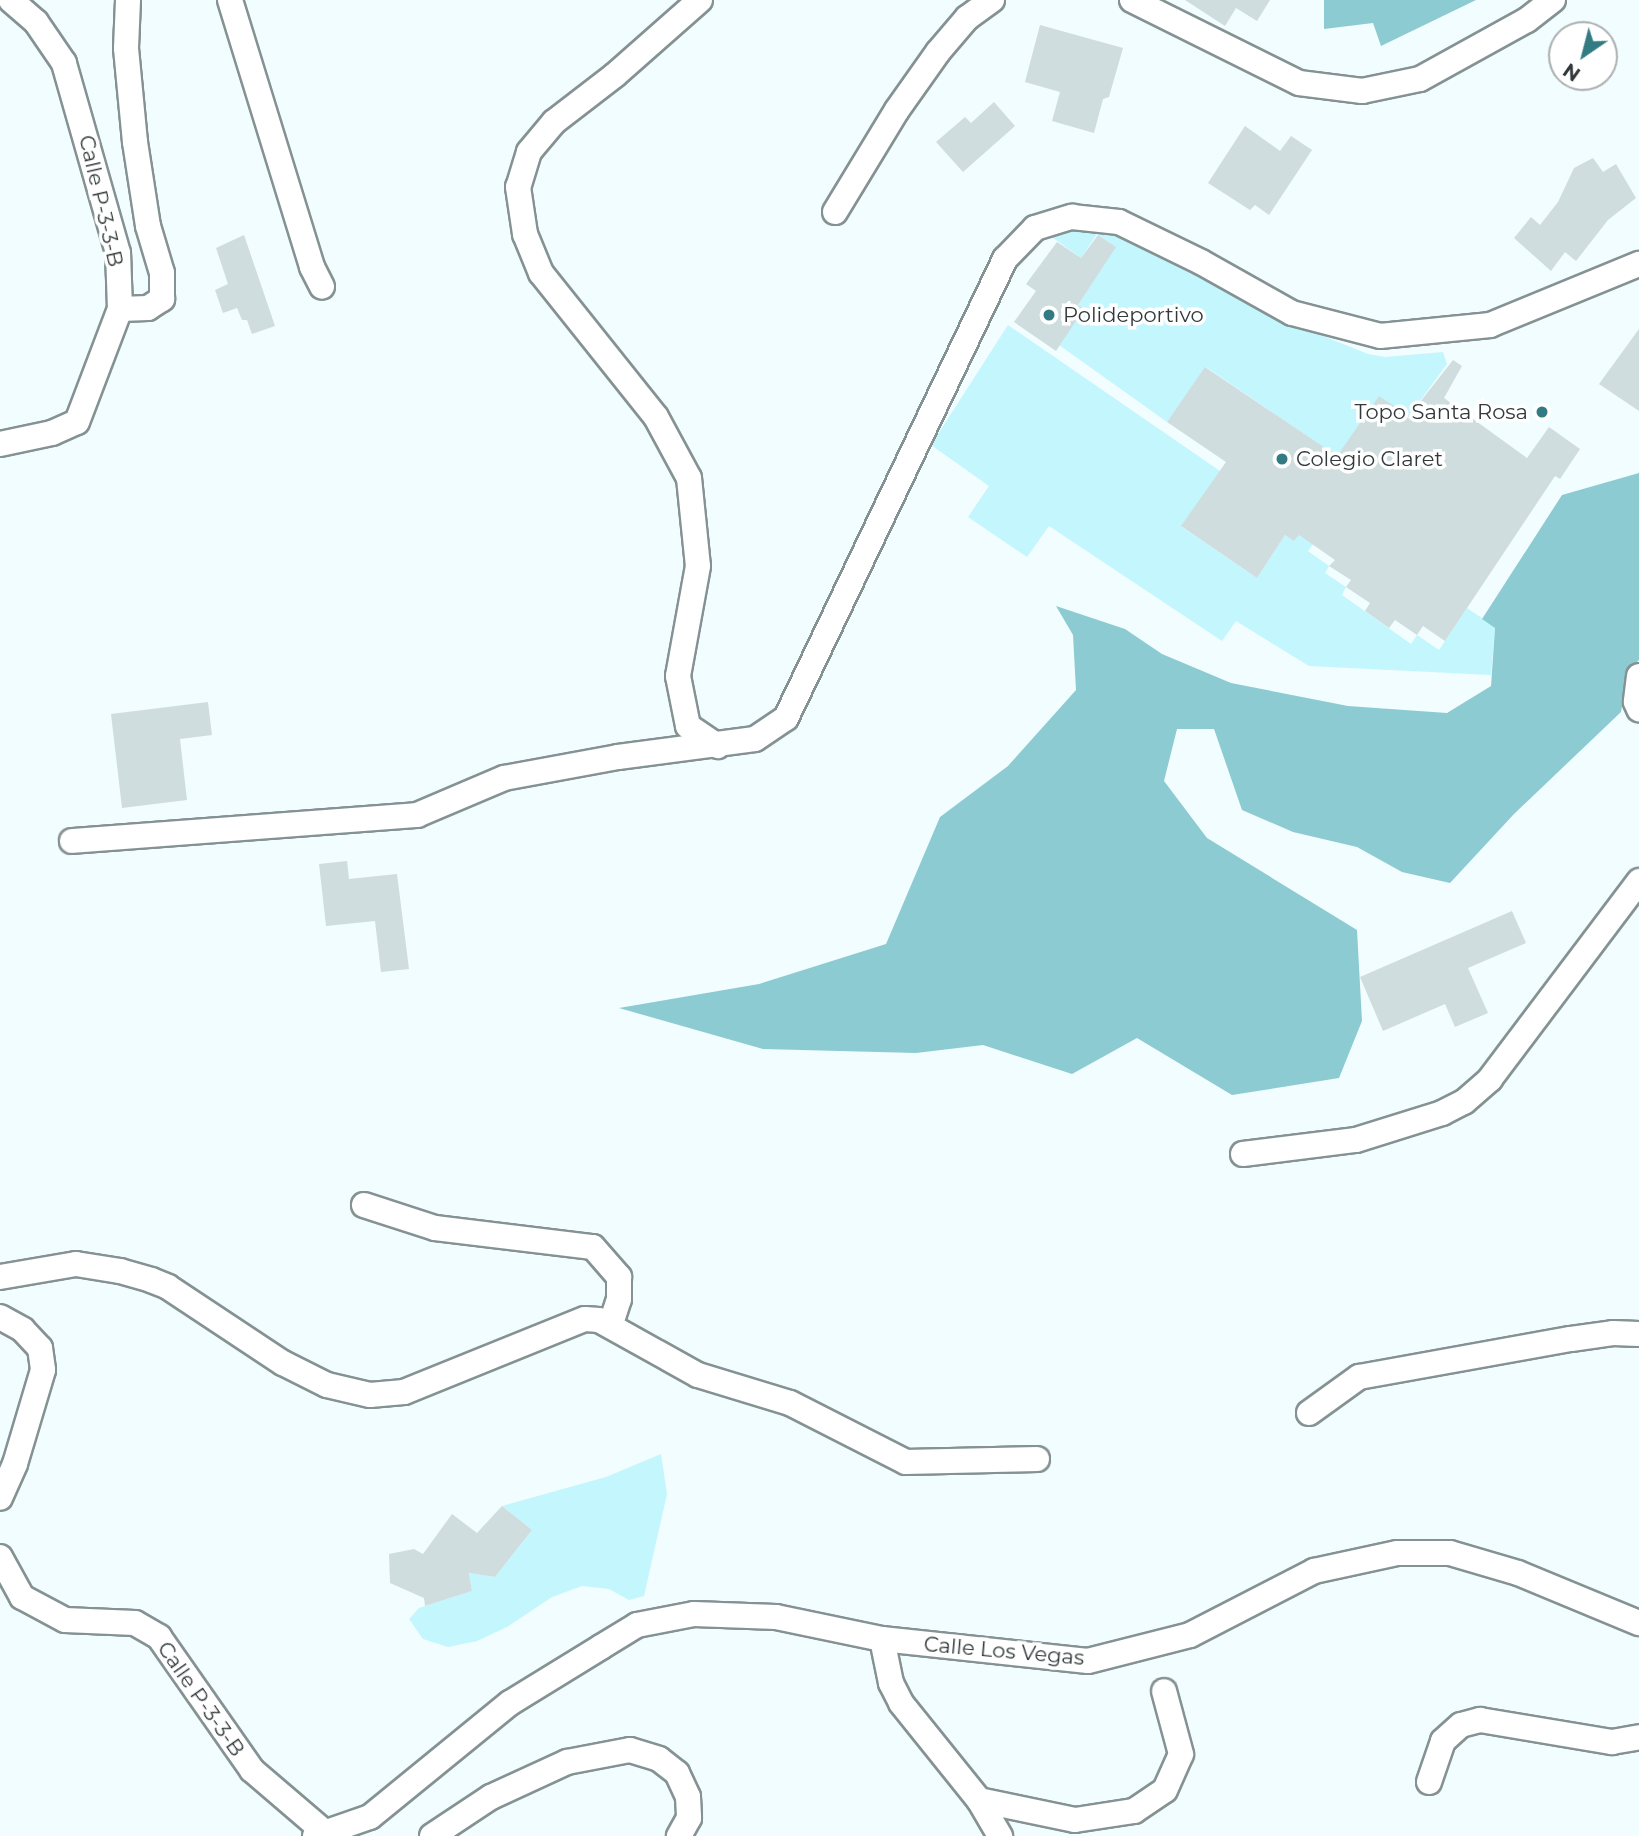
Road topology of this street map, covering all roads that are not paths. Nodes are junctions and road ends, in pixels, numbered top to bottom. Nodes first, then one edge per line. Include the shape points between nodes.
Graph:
1 (10, 0) edge
2 (128, 0) edge
3 (230, 0) edge
4 (700, 0) edge
5 (992, 0) edge
6 (1132, 0) edge
7 (1553, 0) edge
8 (835, 212) dead end
9 (1639, 264) edge
10 (322, 287) dead end
11 (120, 309) junction
12 (0, 444) edge
13 (1639, 676) edge
14 (1639, 709) edge
15 (718, 746) junction
16 (72, 841) dead end
17 (1639, 881) edge
18 (1243, 1154) dead end
19 (364, 1205) dead end
20 (0, 1277) edge
21 (0, 1317) edge
22 (611, 1324) junction
23 (1639, 1334) edge
24 (1309, 1413) dead end
25 (1037, 1459) dead end
26 (0, 1498) edge
27 (0, 1557) edge
28 (1639, 1623) edge
29 (881, 1639) junction
30 (1164, 1691) dead end
31 (1639, 1737) edge
32 (1429, 1782) dead end
33 (979, 1800) junction
34 (322, 1835) edge
35 (432, 1836) edge
36 (679, 1836) edge
37 (1000, 1836) edge

1 - 11 street, Calle P-3-3-B via 36,22 64,64 118,253
2 - 11 street via 126,48 135,142 148,226 162,273 162,299 148,308
3 - 10 street via 303,241
4 - 15 street via 554,122 529,152 518,187 525,234 541,273 656,417 689,478 698,566 678,676 688,726
5 - 8 street via 967,18 938,52
6 - 7 street via 1299,83 1362,91 1420,79 1527,20
9 - 15 street via 1490,325 1380,337 1292,313 1119,222 1072,217 1035,228 1005,258 786,718 755,738
11 - 12 street, Calle P-3-3-B via 76,422 52,433
13 - 14 street
15 - 16 street via 618,757 504,778 417,815
17 - 18 street via 1490,1079 1464,1102 1356,1140
19 - 22 street via 435,1228 593,1247 619,1278 619,1299
20 - 22 street via 76,1264 151,1280 283,1363 327,1385 370,1395 404,1392 585,1319
21 - 26 street via 23,1330 40,1349 43,1370
22 - 25 street via 698,1375 790,1403 906,1462
23 - 24 street via 1571,1339 1359,1377
27 - 34 street, Calle P-3-3-B via 22,1597 65,1620 135,1623 159,1637 252,1770
28 - 29 street, Calle Los Vegas via 1518,1573 1450,1553 1397,1553 1314,1571 1190,1635 1088,1661
29 - 33 street via 891,1683 901,1703
29 - 34 street, Calle Los Vegas via 776,1617 694,1614 637,1625 510,1703 370,1817
30 - 33 street via 1181,1754 1165,1790 1134,1811 1075,1820
31 - 32 street via 1612,1742 1480,1720 1461,1725 1443,1741
33 - 37 street
35 - 36 street via 491,1797 567,1762 630,1750 659,1759 677,1773 688,1797 689,1818

